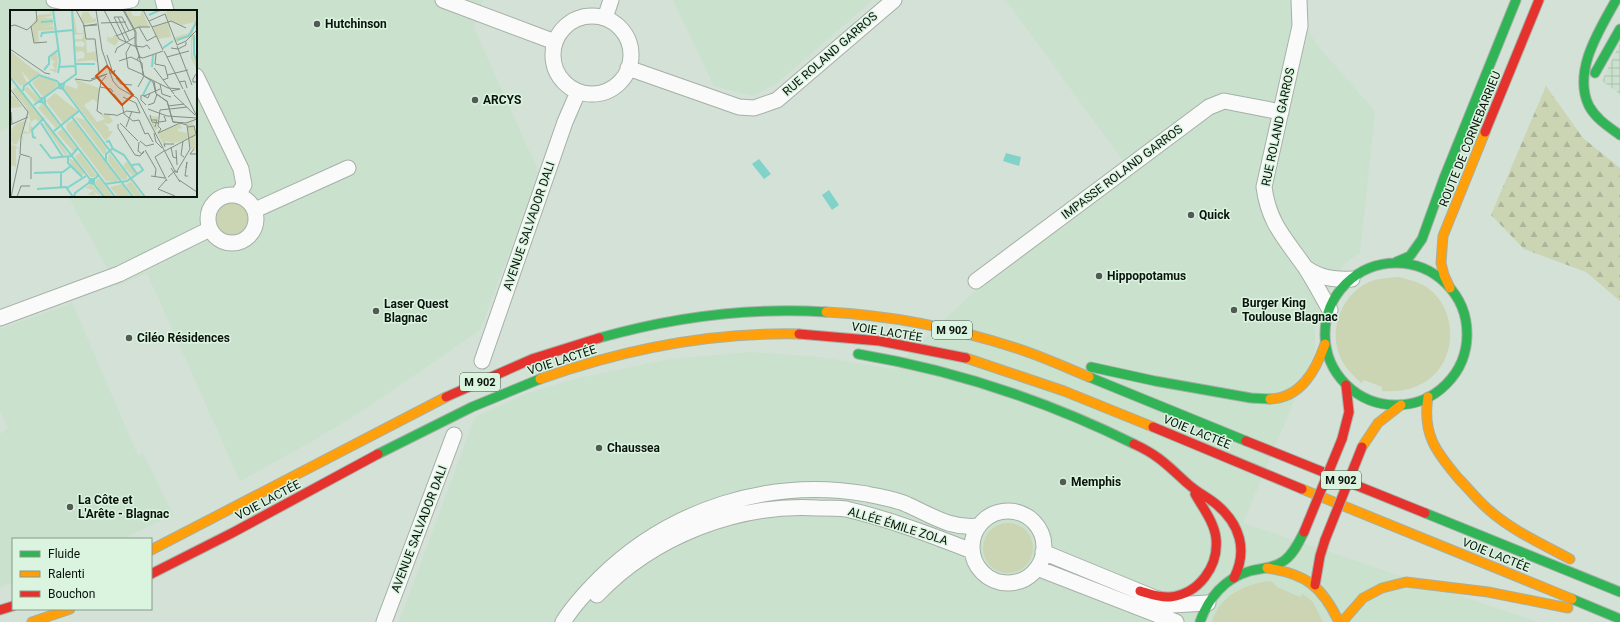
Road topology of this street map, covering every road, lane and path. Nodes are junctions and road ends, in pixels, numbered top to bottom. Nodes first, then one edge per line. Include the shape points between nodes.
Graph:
1 (54, 0) edge
2 (131, 0) edge
3 (162, 0) edge
4 (443, 0) edge
5 (611, 0) edge
6 (894, 0) edge
7 (1299, 0) edge
8 (1516, 0) edge
9 (1539, 0) edge
10 (1616, 0) edge
11 (166, 10) edge
12 (605, 18) junction
13 (1620, 29) edge
14 (555, 42) junction
15 (628, 68) junction
16 (197, 78) edge
17 (578, 92) junction
18 (1281, 112) junction
19 (1620, 130) edge
20 (1620, 135) edge
21 (348, 168) dead end
22 (238, 195) junction
23 (255, 210) junction
24 (210, 229) junction
25 (1396, 262) junction
26 (1306, 268) junction
27 (1352, 280) junction
28 (976, 281) dead end
29 (1450, 289) junction
30 (1330, 310) junction
31 (0, 318) edge
32 (677, 342) junction
33 (1325, 344) junction
34 (700, 350) dead end
35 (848, 352) dead end
36 (482, 361) dead end
37 (1062, 368) junction
38 (1346, 385) junction
39 (1428, 397) junction
40 (1401, 405) junction
41 (454, 435) dead end
42 (1192, 487) junction
43 (787, 491) junction
44 (708, 505) junction
45 (769, 509) junction
46 (979, 526) junction
47 (683, 534) junction
48 (152, 549) edge
49 (972, 552) junction
50 (1043, 552) junction
51 (1037, 568) junction
52 (1267, 568) junction
53 (152, 573) edge
54 (1234, 578) junction
55 (1315, 585) junction
56 (1620, 586) edge
57 (1140, 591) junction
58 (1620, 592) edge
59 (1208, 603) junction
60 (12, 606) edge
61 (0, 610) edge
62 (67, 610) edge
63 (1620, 619) edge
64 (32, 622) edge
65 (384, 622) edge
66 (563, 622) edge
67 (575, 622) edge
68 (1176, 622) edge
69 (1200, 622) edge
70 (1340, 622) edge

1 - 2 street via 88,7
3 - 11 street
4 - 14 street
5 - 12 street
6 - 15 street, RUE ROLAND GARROS via 777,100 754,108 739,108
7 - 18 street, RUE ROLAND GARROS via 1300,26
8 - 25 main road, ROUTE DE CORNEBARRIEU via 1444,178 1422,240 1410,256
9 - 29 main road, ROUTE DE CORNEBARRIEU via 1443,236 1442,274
10 - 20 main road via 1586,63 1584,86 1591,109 1607,128
12 - 14 street via 590,16 575,20 562,29
12 - 15 street via 618,26 627,38 630,48
13 - 19 main road via 1595,72 1593,82 1597,103
14 - 17 street via 553,57 556,71 565,84
15 - 17 street via 620,81 608,90 593,94
16 - 22 street via 241,169 244,185
17 - 36 street, AVENUE SALVADOR DALI via 565,122
18 - 26 street, RUE ROLAND GARROS via 1264,187 1267,206 1275,224
18 - 28 street, IMPASSE ROLAND GARROS via 1224,101 1209,107
21 - 23 street
22 - 23 street via 248,201
22 - 24 street via 225,196 214,203 208,216
23 - 24 street via 256,223 250,235 239,242 226,243 216,238
24 - 31 street via 119,274
25 - 27 main road via 1375,267
25 - 29 main road via 1419,266
26 - 27 street, RUE ROLAND GARROS via 1329,279
26 - 30 street, RUE ROLAND GARROS
27 - 30 main road via 1341,290
29 - 39 main road via 1464,317 1466,345 1459,366 1451,378
30 - 33 main road via 1325,329
32 - 34 main road via 685,351
32 - 53 main road, VOIE LACTÉE / M 902 via 609,358 538,379 472,407
32 - 63 main road, VOIE LACTÉE / M 902 via 716,336 799,334 854,338 914,347 976,361 1071,394
33 - 37 main road via 1312,376 1297,390 1280,398 1246,396 1149,380 1073,361
33 - 38 main road via 1332,365
35 - 42 main road via 944,371 1036,401 1158,456
37 - 48 main road, VOIE LACTÉE / M 902 via 1017,348 950,329 899,319 838,312 764,310 696,316 625,330 532,359 463,389
37 - 58 main road, VOIE LACTÉE / M 902
38 - 40 main road via 1366,399
38 - 52 main road, bridge via 1350,404 1348,421 1304,532 1286,560
39 - 40 main road
39 - 56 main road via 1426,428 1433,447 1478,501 1503,522
40 - 55 main road, bridge via 1382,417 1371,429 1362,447 1325,540
41 - 65 street, AVENUE SALVADOR DALI
42 - 54 main road via 1218,506 1236,527 1242,555
42 - 57 main road via 1216,538 1216,549 1210,570 1194,587 1178,596 1160,597
43 - 44 street, ALLÉE ÉMILE ZOLA
43 - 45 street via 786,495
43 - 46 street, ALLÉE ÉMILE ZOLA via 843,491 867,494 907,504 956,526
44 - 47 street, ALLÉE ÉMILE ZOLA via 711,515
44 - 66 street, ALLÉE ÉMILE ZOLA via 645,541 623,557 590,588
45 - 47 street, ALLÉE ÉMILE ZOLA via 732,516
45 - 49 street, ALLÉE ÉMILE ZOLA via 844,509 924,532
46 - 49 street via 974,534
46 - 50 street via 994,514 1022,514 1030,519 1041,534
47 - 67 street, ALLÉE ÉMILE ZOLA via 625,569 604,588
49 - 51 street via 982,572 1003,583 1018,582
50 - 51 street
50 - 57 street
51 - 68 street
52 - 54 main road via 1250,571
52 - 55 main road via 1284,570
54 - 59 main road via 1219,589
55 - 70 main road via 1331,603
57 - 59 street via 1172,605
59 - 69 main road
60 - 61 main road
62 - 64 main road
63 - 70 main road via 1488,592 1406,582 1382,588 1362,598

